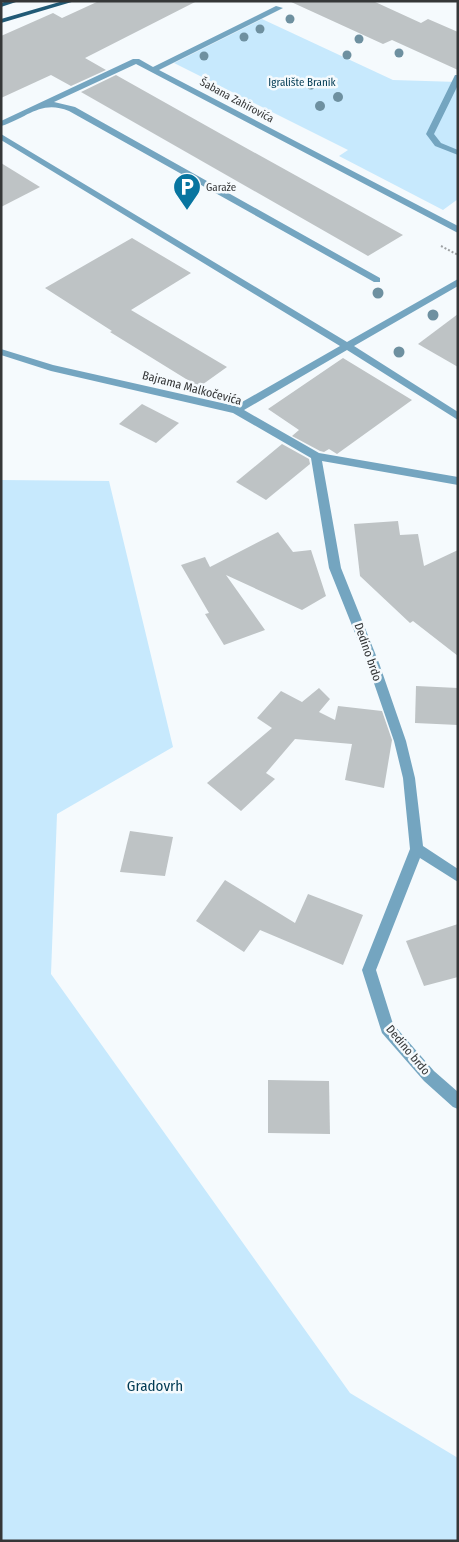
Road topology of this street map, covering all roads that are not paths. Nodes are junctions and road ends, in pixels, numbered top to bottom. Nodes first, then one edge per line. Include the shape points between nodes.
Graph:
1 (16, 1) edge
2 (72, 1) edge
3 (1, 5) edge
4 (279, 8) dead end
5 (1, 21) edge
6 (153, 70) junction
7 (458, 77) edge
8 (45, 104) junction
9 (1, 124) edge
10 (1, 136) edge
11 (458, 153) edge
12 (458, 230) edge
13 (376, 280) dead end
14 (458, 282) edge
15 (347, 346) junction
16 (1, 352) edge
17 (236, 410) junction
18 (458, 417) edge
19 (316, 456) junction
20 (458, 481) edge
21 (417, 850) junction
22 (458, 876) edge
23 (458, 1102) edge

1 - 3 main road
2 - 5 main road
4 - 6 street
6 - 8 street, Šabana Zahirovića via 136,61
6 - 12 street, Šabana Zahirovića
7 - 11 street via 430,134 432,140
8 - 9 street, Šabana Zahirovića
8 - 13 street via 72,108
10 - 15 street
14 - 15 street
15 - 17 street
15 - 18 street
16 - 17 street, Bajrama Malkočevića via 51,368
17 - 19 street, Bajrama Malkočevića
19 - 20 street, Bajrama Malkočevića
19 - 21 street, Dedino brdo via 335,568 400,741 409,778
21 - 22 street
21 - 23 street, Dedino brdo via 369,970 386,1028 429,1076

